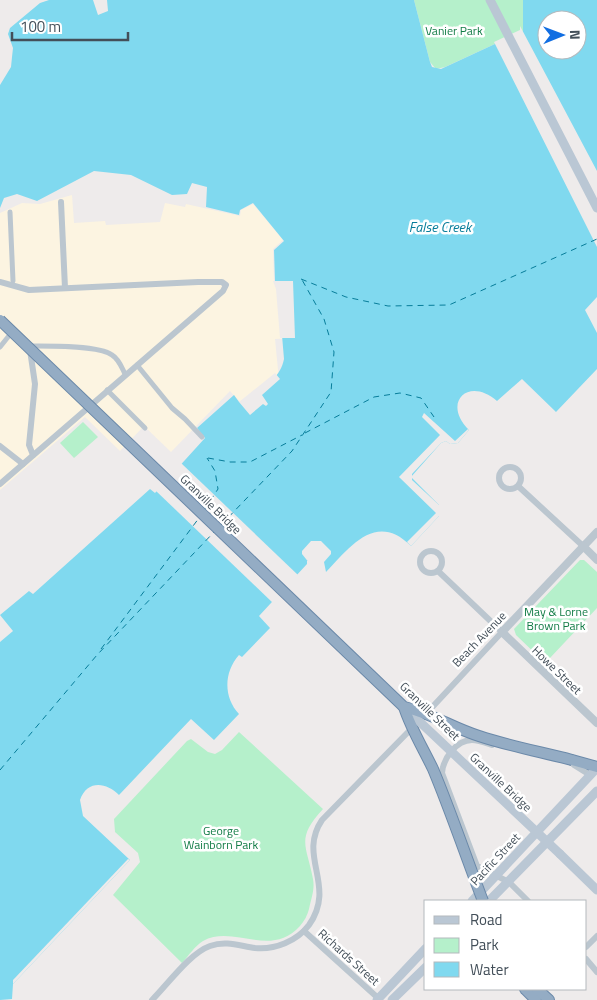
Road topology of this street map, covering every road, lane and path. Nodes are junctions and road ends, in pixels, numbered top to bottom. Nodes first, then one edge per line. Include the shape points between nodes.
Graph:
1 (490, 0) edge
2 (61, 202) dead end
3 (597, 208) edge
4 (10, 212) dead end
5 (14, 281) dead end
6 (0, 282) edge
7 (65, 288) junction
8 (0, 319) edge
9 (13, 332) junction
10 (29, 346) junction
11 (0, 347) edge
12 (137, 365) junction
13 (125, 374) junction
14 (108, 390) junction
15 (145, 428) dead end
16 (202, 437) dead end
17 (0, 446) edge
18 (33, 455) junction
19 (23, 464) junction
20 (0, 484) edge
21 (518, 486) dead end
22 (597, 532) edge
23 (583, 546) junction
24 (597, 560) edge
25 (438, 571) dead end
26 (502, 632) junction
27 (348, 650) dead end
28 (404, 706) junction
29 (421, 720) junction
30 (597, 723) edge
31 (453, 750) junction
32 (595, 770) edge
33 (597, 791) edge
34 (592, 801) edge
35 (538, 831) junction
36 (497, 876) junction
37 (508, 882) junction
38 (597, 890) edge
39 (473, 900) edge
40 (483, 900) edge
41 (490, 900) edge
42 (527, 900) edge
43 (304, 931) junction
44 (597, 936) edge
45 (587, 946) edge
46 (424, 950) edge
47 (587, 960) edge
48 (424, 969) edge
49 (597, 972) edge
50 (526, 990) edge
51 (538, 990) edge
52 (152, 1000) edge
53 (378, 1000) edge
54 (392, 1000) edge
55 (536, 1000) edge
56 (549, 1000) edge

1 - 3 main road
2 - 7 street
4 - 5 street
6 - 7 street via 29,290
7 - 12 street via 218,282 226,286
8 - 9 street
8 - 28 highway, Granville Bridge, bridge
9 - 10 street
9 - 11 street
10 - 13 street via 104,351 117,359
10 - 18 street via 35,384 29,445
12 - 13 street
12 - 16 street via 172,408 186,418
13 - 14 street
14 - 15 street
14 - 18 street
17 - 19 street
18 - 19 street
19 - 20 street
21 - 23 street
22 - 23 street, Beach Avenue
23 - 24 street
23 - 26 street, Beach Avenue
25 - 26 street, Howe Street
26 - 29 street, Beach Avenue
26 - 30 street, Howe Street
27 - 29 street, Granville Street
28 - 32 highway, Granville Bridge, bridge via 479,736
28 - 38 main road, Granville Bridge, bridge
28 - 40 highway, Granville Bridge, bridge via 441,789
29 - 31 street, Granville Street
29 - 43 street, Beach Avenue via 322,820 315,831 312,849 320,880 320,895 315,914
31 - 32 street via 460,742 472,740
31 - 35 street, Granville Street
31 - 36 street via 442,764 442,773 475,862 480,870
32 - 35 main road, Pacific Street
33 - 34 main road, Pacific Street
34 - 37 main road, Pacific Street
35 - 36 main road, Pacific Street
36 - 37 street
36 - 39 main road, Pacific Street
37 - 41 main road, Pacific Street
37 - 42 street
43 - 52 street via 269,948 230,943 209,946
43 - 53 street, Richards Street
44 - 45 street
46 - 53 main road
47 - 49 street
48 - 54 main road
50 - 55 highway
51 - 56 highway

